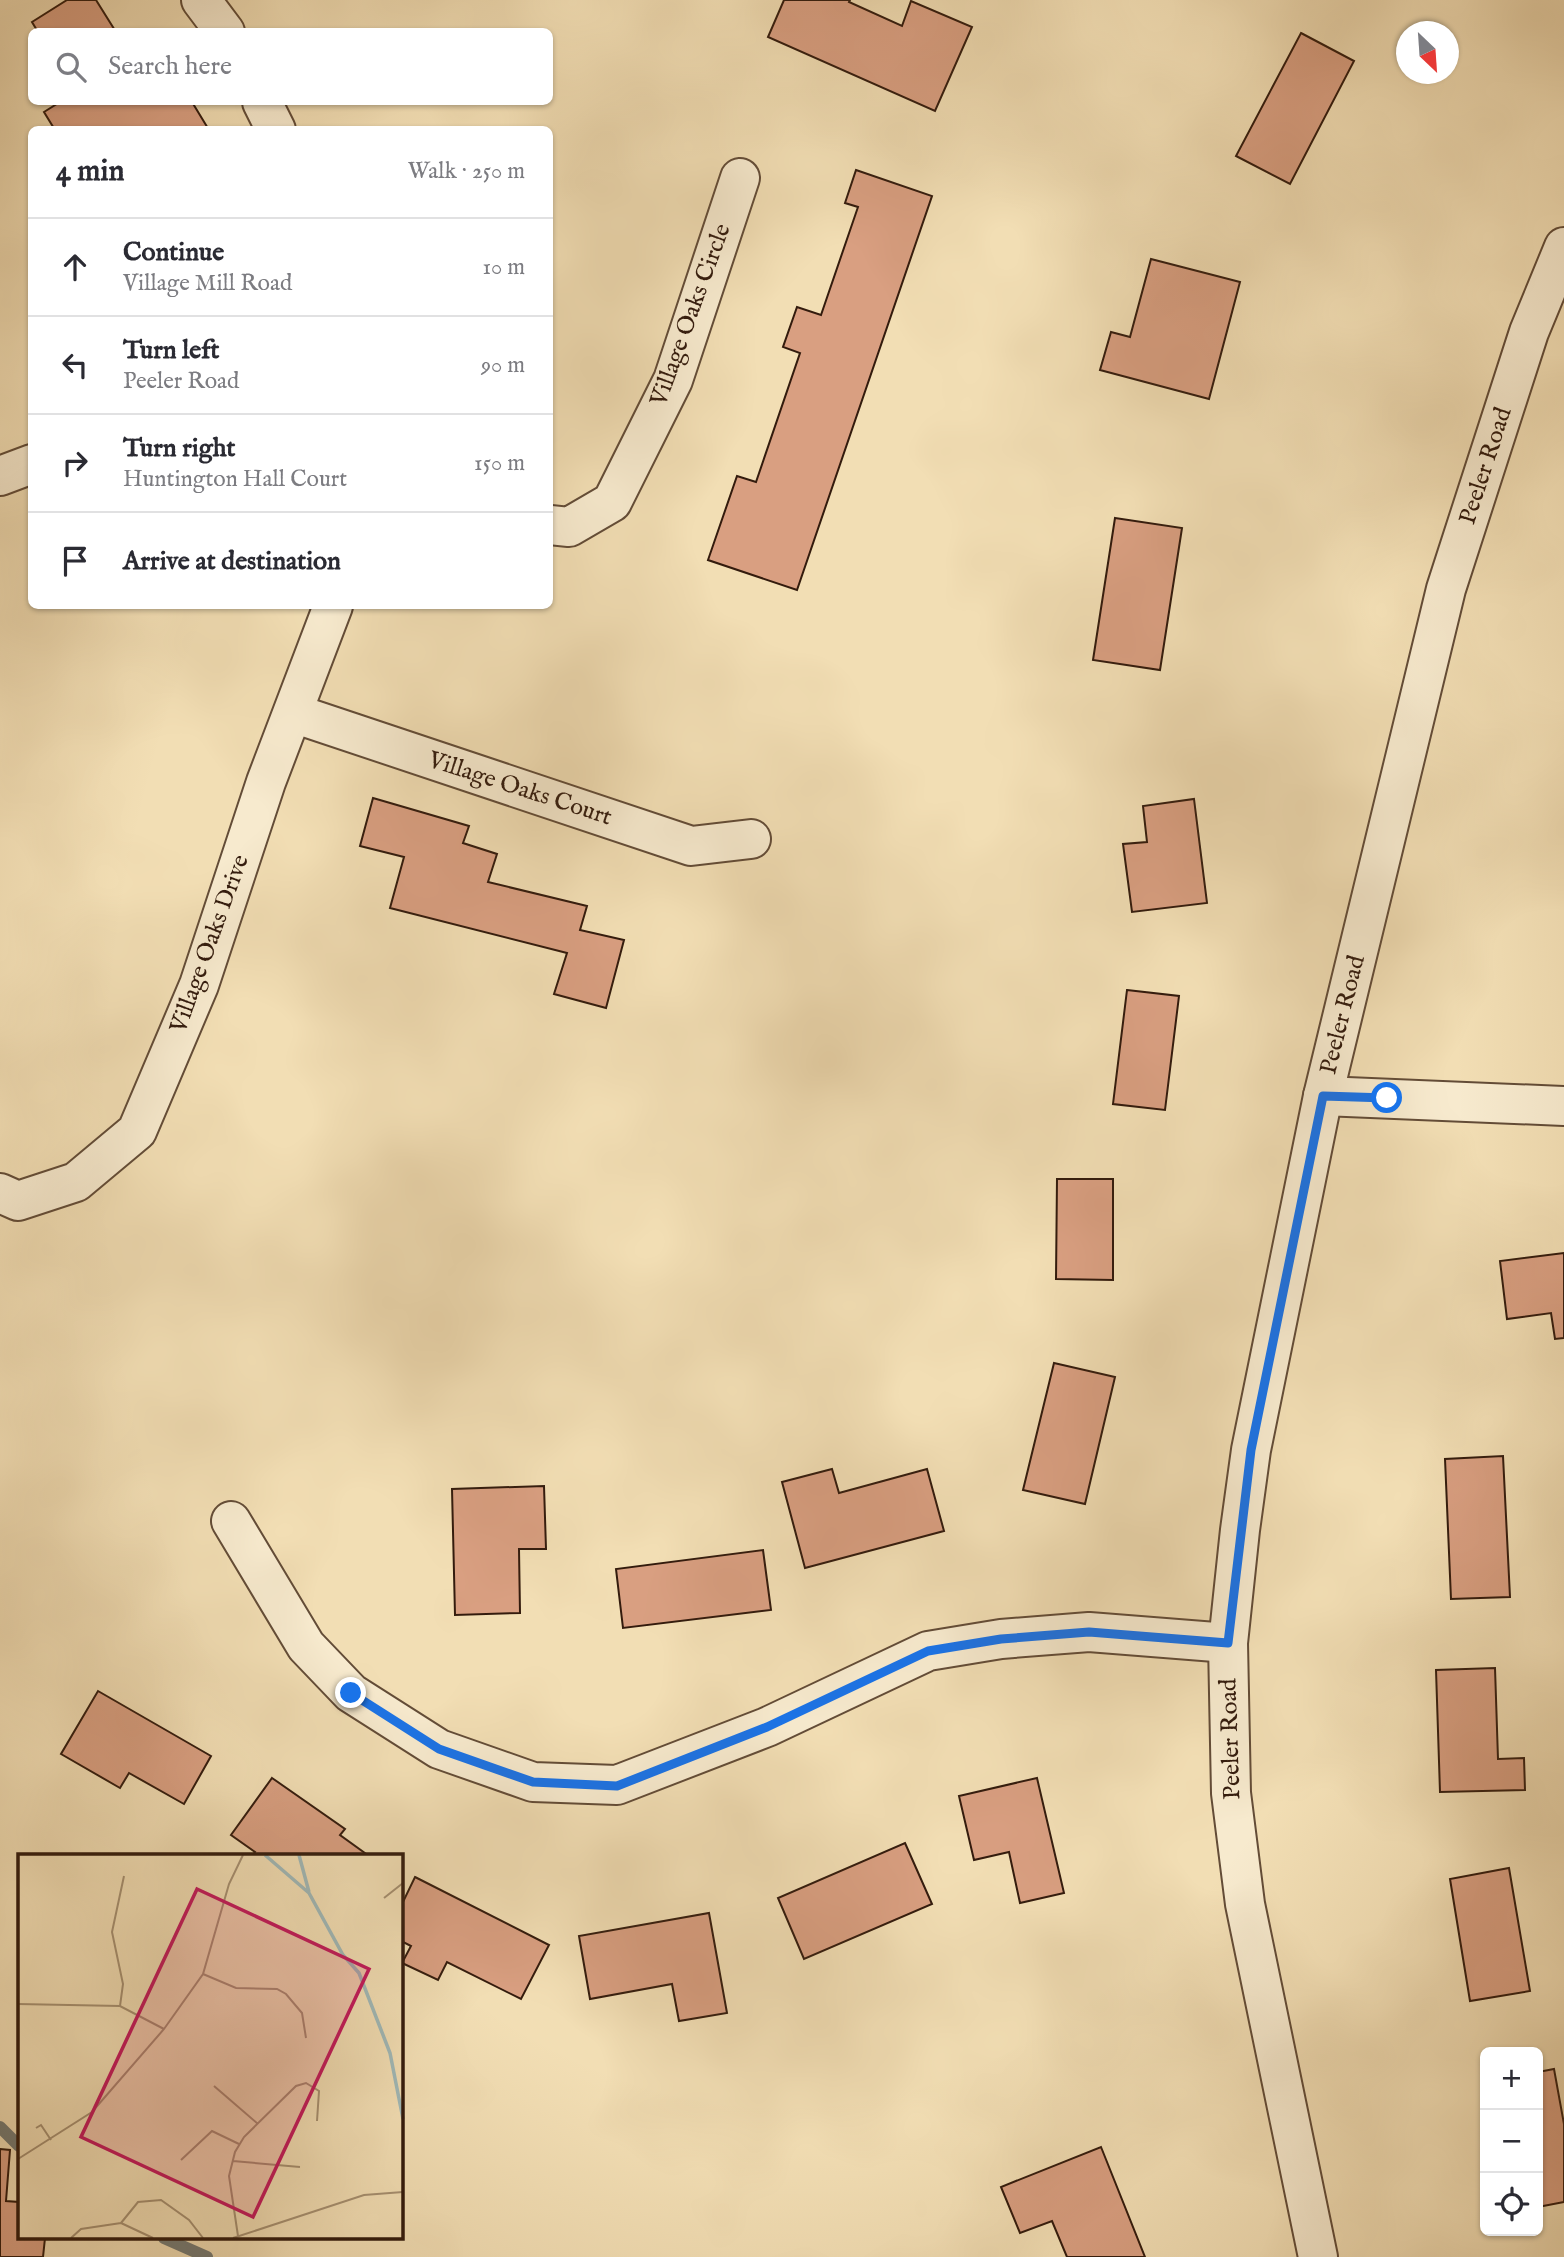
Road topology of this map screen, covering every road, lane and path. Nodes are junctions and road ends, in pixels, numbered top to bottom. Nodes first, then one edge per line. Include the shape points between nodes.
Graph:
1 (201, 0) edge
2 (222, 28) edge
3 (264, 105) edge
4 (274, 126) edge
5 (740, 177) dead end
6 (1564, 247) edge
7 (28, 466) edge
8 (0, 476) edge
9 (553, 525) edge
10 (331, 609) edge
11 (293, 713) junction
12 (751, 839) dead end
13 (1323, 1096) junction
14 (1564, 1106) edge
15 (0, 1193) edge
16 (231, 1521) dead end
17 (1228, 1643) junction
18 (1318, 2257) edge

1 - 2 street
3 - 4 street
5 - 9 street, Village Oaks Circle via 673,380 612,502 569,527
6 - 13 street, Peeler Road via 1529,332 1446,589
7 - 8 street
10 - 11 street, Village Oaks Drive
11 - 12 street, Village Oaks Court via 691,846
11 - 15 street, Village Oaks Drive via 199,985 137,1131 76,1182 18,1201
13 - 14 street
13 - 17 street, Peeler Road via 1251,1450
16 - 17 street via 306,1646 351,1693 439,1749 533,1782 617,1786 767,1727 928,1651 1089,1632
17 - 18 street, Peeler Road via 1231,1793 1245,1904

